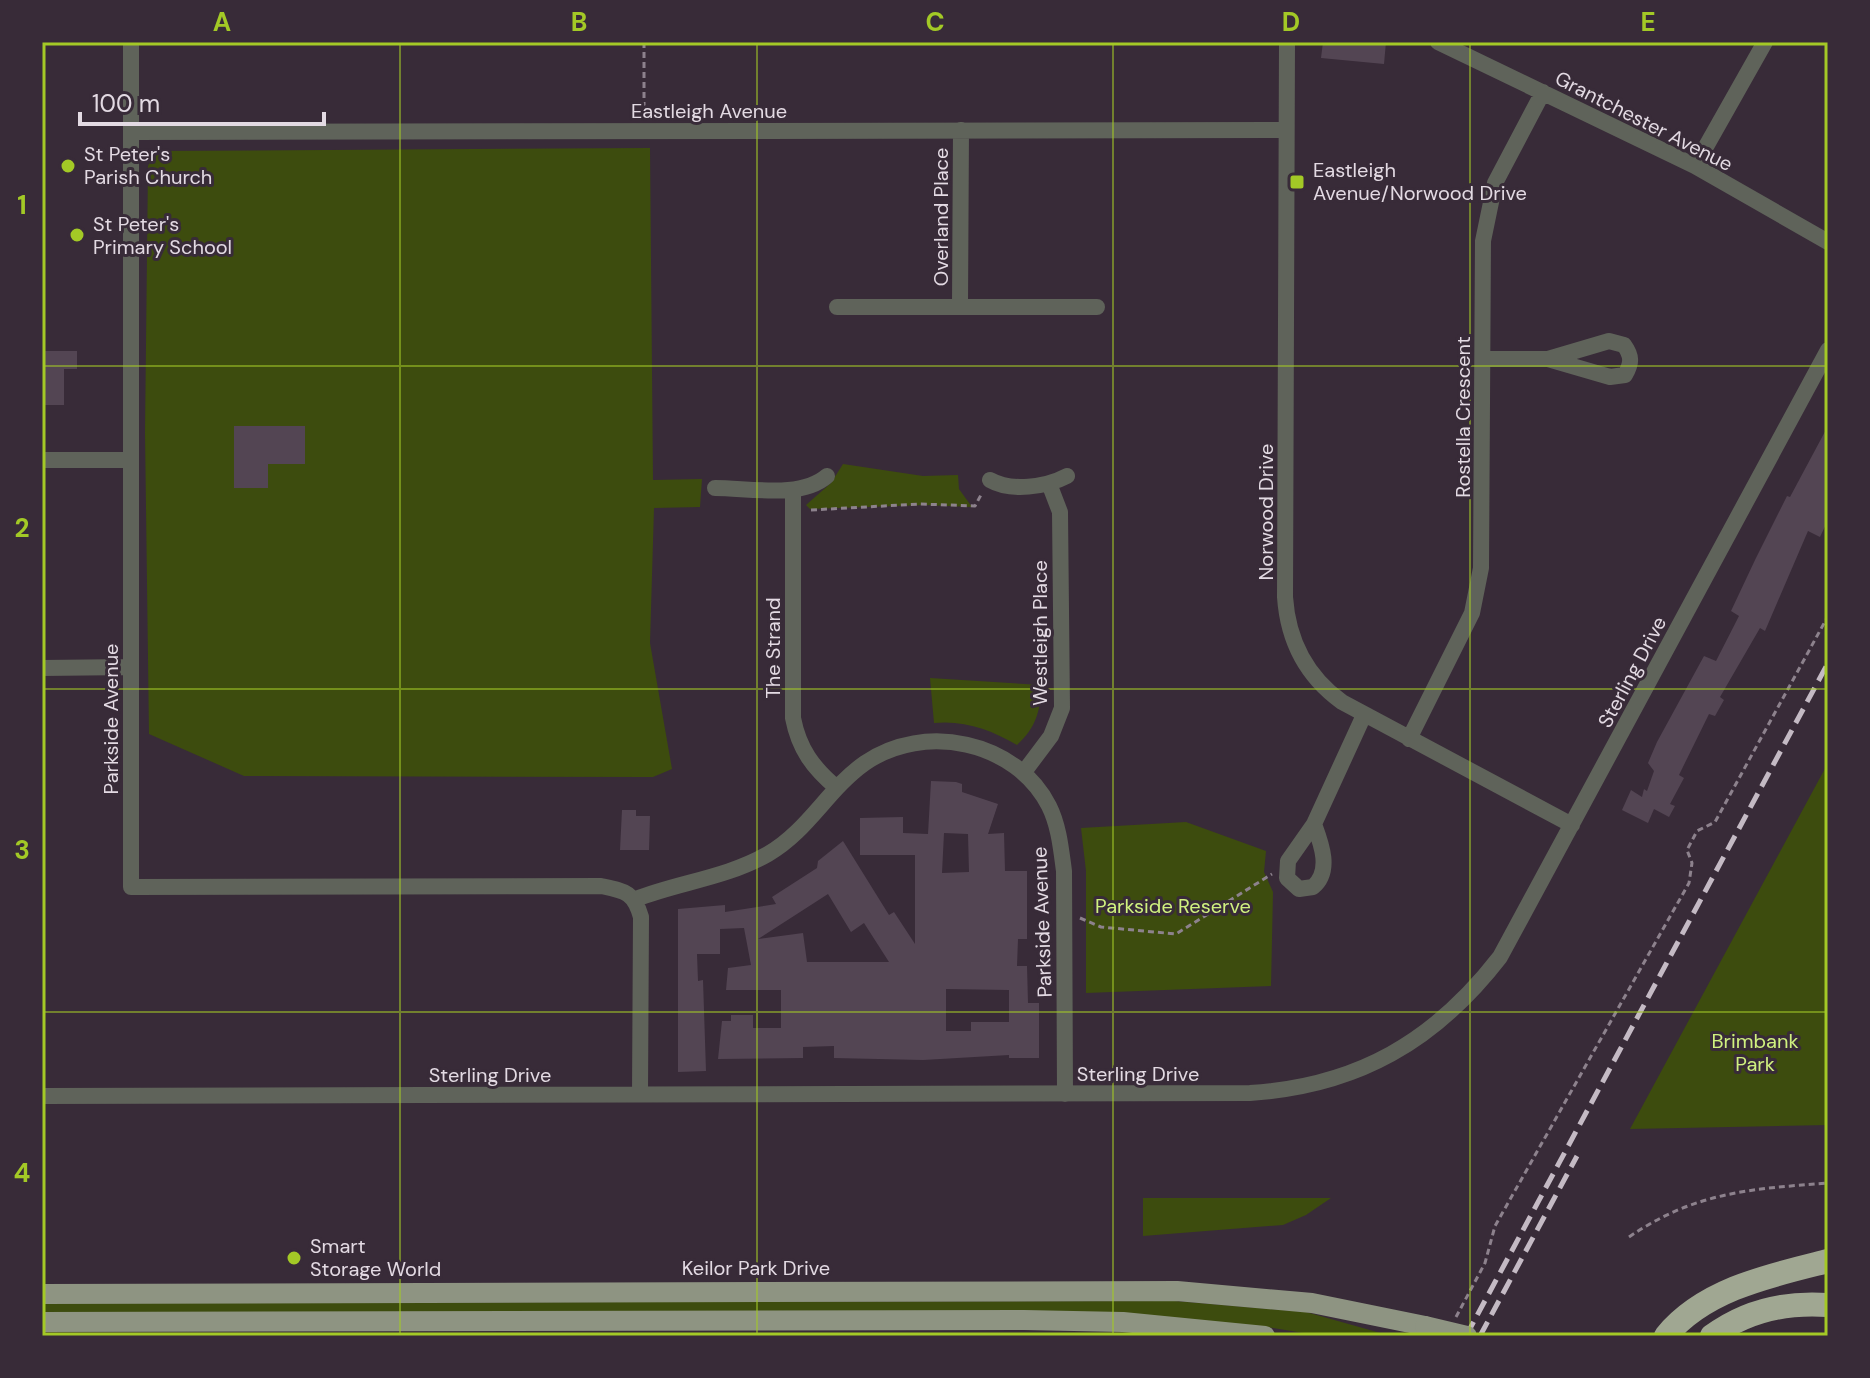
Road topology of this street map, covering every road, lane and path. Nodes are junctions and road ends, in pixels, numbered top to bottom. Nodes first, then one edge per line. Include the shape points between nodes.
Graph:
1 (131, 42) edge
2 (644, 42) edge
3 (1287, 42) edge
4 (1438, 42) edge
5 (1765, 42) edge
6 (1543, 92) junction
7 (644, 118) dead end
8 (961, 130) junction
9 (1286, 130) junction
10 (132, 132) junction
11 (1695, 166) junction
12 (1828, 242) edge
13 (960, 305) junction
14 (837, 307) dead end
15 (1097, 307) dead end
16 (1828, 350) edge
17 (1484, 359) junction
18 (1548, 359) dead end
19 (42, 460) edge
20 (130, 460) junction
21 (827, 476) dead end
22 (1067, 476) dead end
23 (990, 480) dead end
24 (1050, 486) junction
25 (715, 488) dead end
26 (793, 491) junction
27 (975, 506) dead end
28 (807, 509) dead end
29 (1828, 616) edge
30 (131, 667) junction
31 (42, 668) edge
32 (1364, 715) junction
33 (1409, 739) junction
34 (1024, 772) junction
35 (837, 788) junction
36 (1314, 824) dead end
37 (1572, 825) junction
38 (1270, 875) dead end
39 (636, 899) junction
40 (1081, 918) dead end
41 (640, 1094) junction
42 (1065, 1094) junction
43 (42, 1096) edge
44 (1828, 1183) edge
45 (1629, 1237) dead end
46 (1828, 1261) edge
47 (42, 1294) edge
48 (1828, 1305) edge
49 (42, 1322) edge
50 (526, 1328) edge
51 (568, 1328) edge
52 (1459, 1330) edge
53 (1723, 1332) edge
54 (1265, 1336) edge
55 (1666, 1336) edge

1 - 10 street, Parkside Avenue
2 - 7 path
3 - 9 street, Norwood Drive
4 - 6 street, Grantchester Avenue
5 - 11 street
6 - 11 street, Grantchester Avenue
6 - 17 street, Rostella Crescent via 1495,183 1487,213
8 - 9 street, Eastleigh Avenue
8 - 10 street, Eastleigh Avenue
8 - 13 street, Overland Place
9 - 32 street, Norwood Drive via 1286,612 1303,663 1328,692
10 - 20 street, Parkside Avenue
11 - 12 street, Grantchester Avenue
13 - 14 street, Overland Place
13 - 15 street, Overland Place
16 - 37 street, Sterling Drive
17 - 18 street
17 - 33 street, Rostella Crescent via 1481,568 1472,613
19 - 20 street
20 - 30 street, Parkside Avenue
21 - 26 street via 817,485
22 - 24 street
23 - 24 street via 1000,486
24 - 34 street, Westleigh Place via 1060,512 1062,708 1051,736
25 - 26 street
26 - 35 street, The Strand via 793,718 797,740 811,763
27 - 28 path
29 - 52 path via 1715,822 1697,831 1687,850 1692,863 1689,883 1495,1226
30 - 31 street
30 - 39 street, Parkside Avenue via 131,887 601,886 628,891
32 - 33 street, Norwood Drive
32 - 36 street
33 - 37 street, Norwood Drive
34 - 35 street, Parkside Avenue via 972,745 945,741 887,751
34 - 42 street, Parkside Avenue via 1049,806 1064,871
35 - 39 street, Parkside Avenue via 794,836 743,868
37 - 42 street, Sterling Drive via 1512,937 1483,979 1433,1028 1388,1056 1339,1077 1270,1092
38 - 40 path via 1176,934 1101,927
39 - 41 street via 641,917
41 - 42 street, Sterling Drive
41 - 43 street, Sterling Drive
44 - 45 path via 1698,1201 1672,1209
46 - 55 highway via 1731,1290 1679,1320
47 - 52 main road, Keilor Park Drive, bridge via 1177,1291 1312,1303
48 - 53 highway via 1788,1305 1754,1313
49 - 50 main road
50 - 51 main road
51 - 54 main road via 1024,1320 1123,1322

